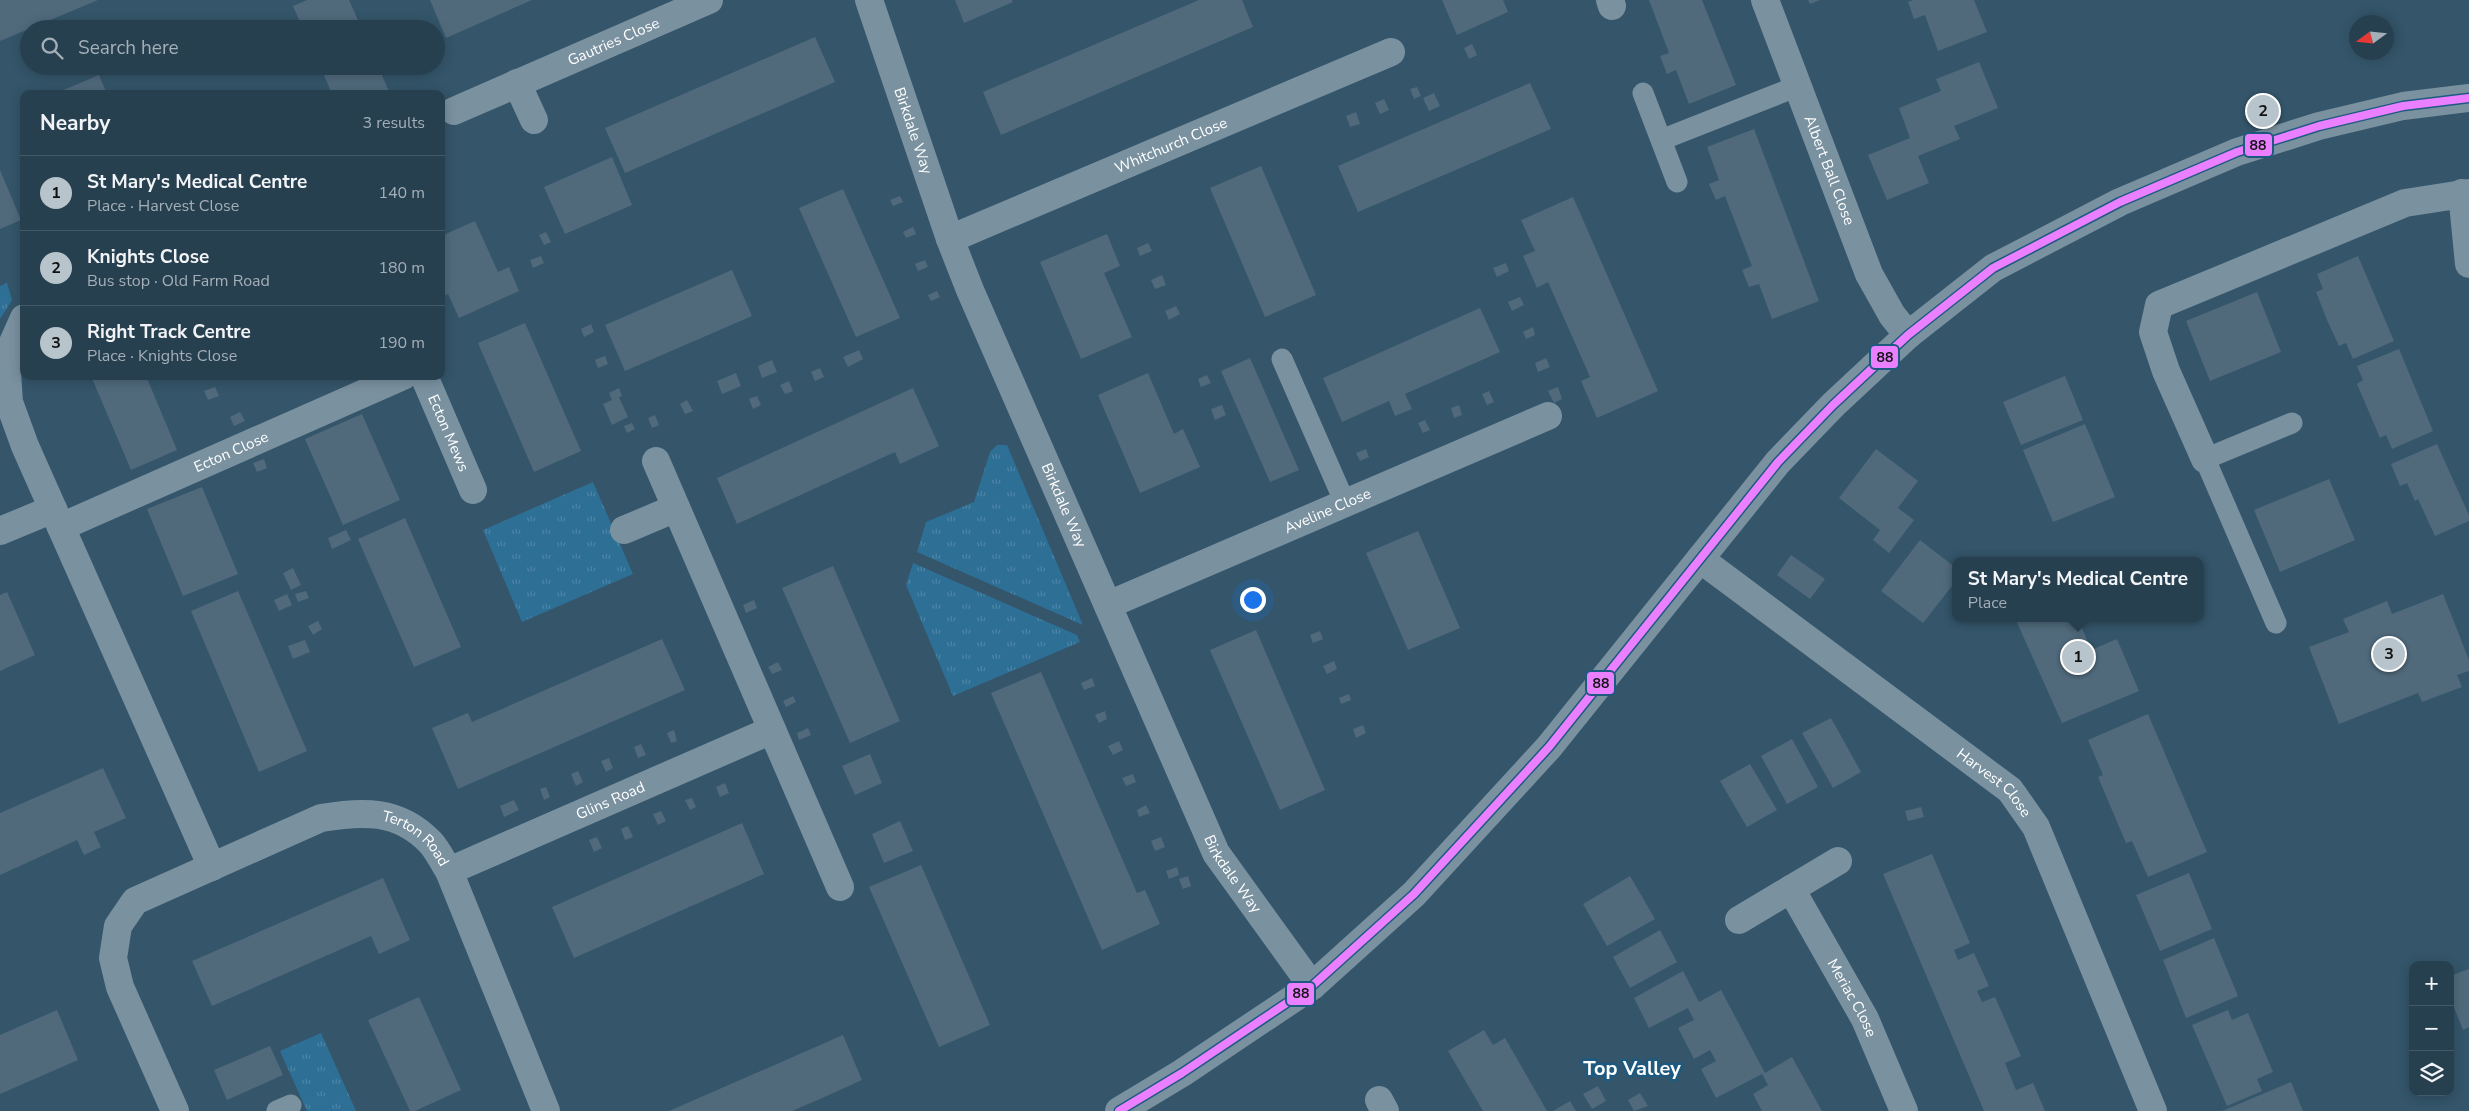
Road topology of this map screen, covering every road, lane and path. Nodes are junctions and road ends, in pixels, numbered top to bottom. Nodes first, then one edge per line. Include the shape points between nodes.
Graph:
1 (709, 0) edge
2 (870, 0) edge
3 (1765, 0) edge
4 (1391, 52) dead end
5 (517, 83) junction
6 (1798, 86) junction
7 (1643, 93) dead end
8 (2469, 98) edge
9 (454, 111) dead end
10 (534, 120) dead end
11 (1661, 140) junction
12 (1677, 182) dead end
13 (2466, 193) edge
14 (950, 239) junction
15 (2469, 264) edge
16 (20, 327) edge
17 (1908, 335) junction
18 (1282, 359) dead end
19 (393, 380) edge
20 (426, 380) edge
21 (1548, 416) dead end
22 (2292, 422) dead end
23 (2205, 459) junction
24 (656, 461) dead end
25 (473, 490) dead end
26 (1345, 503) junction
27 (676, 508) junction
28 (57, 518) junction
29 (624, 530) dead end
30 (0, 531) edge
31 (1700, 560) junction
32 (1108, 605) junction
33 (2276, 623) dead end
34 (772, 730) junction
35 (1838, 860) dead end
36 (212, 867) junction
37 (449, 871) junction
38 (840, 887) dead end
39 (1791, 889) junction
40 (1739, 920) dead end
41 (1312, 986) junction
42 (176, 1111) edge
43 (546, 1111) edge
44 (1120, 1111) edge
45 (1904, 1111) edge
46 (2153, 1111) edge

1 - 5 street, Gautries Close
2 - 14 street, Birkdale Way
3 - 6 street, Albert Ball Close
4 - 14 street, Whitchurch Close
5 - 9 street, Gautries Close
5 - 10 street
6 - 11 lane
6 - 17 street, Albert Ball Close via 1870,274 1892,315
7 - 11 lane
8 - 17 street via 2403,106 2318,126 2237,152 2120,202 1993,268
11 - 12 lane
13 - 15 street
13 - 23 street via 2404,203 2159,304 2153,332 2166,371
14 - 32 street, Birkdale Way
16 - 28 street via 6,358 9,402
17 - 31 street via 1833,404 1778,462
18 - 26 lane
19 - 28 street, Ecton Close
20 - 25 street, Ecton Mews
21 - 26 street, Aveline Close
22 - 23 lane
23 - 33 lane
24 - 27 street
26 - 32 street, Aveline Close
27 - 29 street
27 - 34 street
28 - 30 street, Ecton Close
28 - 36 street
31 - 41 street via 1549,747 1414,894
31 - 46 street, Harvest Close via 2010,790 2036,827
32 - 41 street, Birkdale Way via 1216,853
34 - 37 street, Glins Road
34 - 38 street
35 - 39 street
36 - 37 street, Terton Road via 321,818 353,813 383,814 406,824 430,842
36 - 42 street, Terton Road via 135,901 118,926 113,958 120,987
37 - 43 street, Terton Road
39 - 40 street
39 - 45 street, Meriac Close via 1865,1019
41 - 44 street

